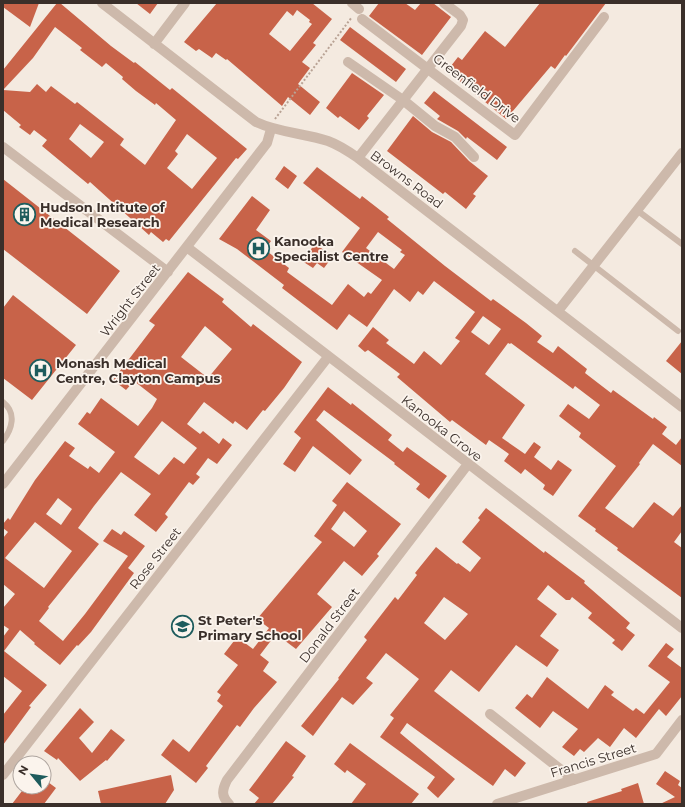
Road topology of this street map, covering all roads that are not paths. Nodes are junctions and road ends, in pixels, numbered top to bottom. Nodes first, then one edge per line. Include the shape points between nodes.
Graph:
1 (102, 3) edge
2 (185, 3) edge
3 (444, 3) edge
4 (604, 17) dead end
5 (362, 20) dead end
6 (154, 44) junction
7 (348, 62) dead end
8 (428, 68) junction
9 (403, 100) junction
10 (271, 129) junction
11 (3, 147) edge
12 (682, 153) edge
13 (474, 157) dead end
14 (358, 158) junction
15 (638, 210) junction
16 (682, 244) edge
17 (188, 248) junction
18 (575, 251) dead end
19 (594, 266) junction
20 (168, 272) junction
21 (558, 311) junction
22 (678, 331) dead end
23 (328, 356) junction
24 (3, 402) edge
25 (682, 407) edge
26 (3, 441) edge
27 (468, 464) junction
28 (3, 484) edge
29 (682, 628) edge
30 (490, 714) dead end
31 (682, 720) edge
32 (3, 775) edge
33 (574, 780) junction
34 (229, 804) edge
35 (497, 804) edge

1 - 6 street, Browns Road
2 - 6 street
3 - 8 street via 463,20
4 - 8 street, Greenfield Drive via 515,134
5 - 8 street, Greenfield Drive
6 - 10 street, Browns Road via 256,122
7 - 9 street
8 - 9 street
9 - 13 street via 435,126 454,137
9 - 14 street
10 - 14 street, Browns Road via 327,141
10 - 17 street, Wright Street via 267,143
11 - 20 street
12 - 15 street
14 - 21 street, Browns Road
15 - 16 lane
15 - 19 street
17 - 20 street, Wright Street
17 - 23 street, Kanooka Grove
18 - 19 lane
19 - 21 street
19 - 22 lane
20 - 28 street, Wright Street
21 - 25 street, Browns Road
23 - 27 street, Kanooka Grove
23 - 32 street, Rose Street
24 - 26 lane via 9,407 12,418 10,430
27 - 29 street, Kanooka Grove
27 - 34 street, Donald Street via 227,780 223,796
30 - 33 street
31 - 33 street, Francis Street via 656,754
33 - 35 street, Francis Street

